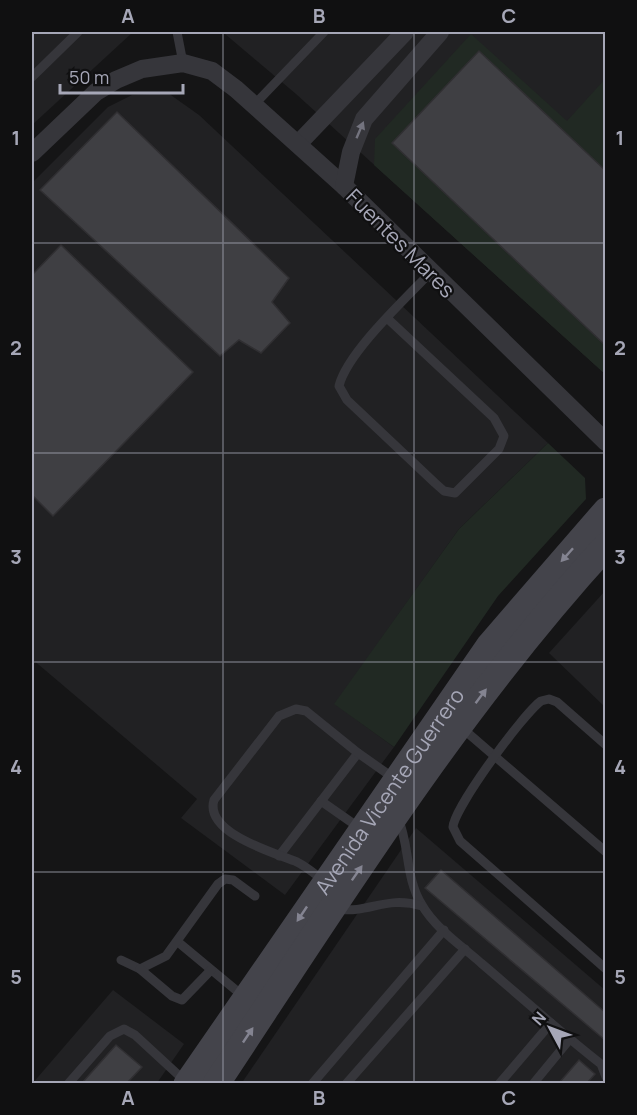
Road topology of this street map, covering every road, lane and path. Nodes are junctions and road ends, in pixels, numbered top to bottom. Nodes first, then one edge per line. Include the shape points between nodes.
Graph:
1 (78, 32) edge
2 (177, 32) edge
3 (324, 32) edge
4 (405, 32) edge
5 (440, 32) edge
6 (183, 63) junction
7 (32, 77) edge
8 (254, 105) junction
9 (298, 144) junction
10 (32, 153) edge
11 (344, 186) junction
12 (430, 273) junction
13 (388, 319) junction
14 (606, 442) edge
15 (606, 511) edge
16 (606, 546) edge
17 (459, 725) junction
18 (606, 745) edge
19 (357, 753) junction
20 (497, 755) junction
21 (395, 779) junction
22 (321, 801) junction
23 (397, 815) junction
24 (361, 829) junction
25 (606, 852) edge
26 (279, 856) junction
27 (324, 881) junction
28 (255, 896) dead end
29 (422, 906) junction
30 (333, 908) junction
31 (444, 930) junction
32 (178, 942) junction
33 (465, 949) junction
34 (121, 960) dead end
35 (140, 969) junction
36 (606, 969) edge
37 (211, 970) junction
38 (245, 998) junction
39 (551, 1023) junction
40 (570, 1040) junction
41 (606, 1077) edge
42 (68, 1083) edge
43 (188, 1083) edge
44 (216, 1083) edge
45 (312, 1083) edge
46 (346, 1083) edge
47 (499, 1083) edge
48 (533, 1083) edge
49 (603, 1083) edge

1 - 7 lane
2 - 6 lane
3 - 8 lane
4 - 9 street
11 -> 5 street via 351,152 364,119
6 - 8 street, Fuentes Mares via 212,71
6 - 10 street via 142,69 116,80 96,93
8 - 9 street, Fuentes Mares
9 - 11 street, Fuentes Mares
11 - 12 street, Fuentes Mares
12 - 13 lane
12 - 14 street, Fuentes Mares
13 - 13 lane via 345,370 339,386 435,483 454,493 499,449 504,436 494,418
15 -> 21 main road, Avenida Vicente Guerrero via 498,636
17 -> 16 main road, Avenida Vicente Guerrero via 519,645
17 - 20 lane
17 - 23 main road, Avenida Vicente Guerrero
18 - 20 lane via 561,705 544,699
19 - 21 lane
19 - 22 lane
19 - 26 lane via 306,711 287,711 279,716 214,800 217,820 257,849
20 - 25 lane
20 - 36 lane via 454,817 455,836
21 - 24 main road, Avenida Vicente Guerrero
22 - 24 lane
22 - 26 lane
23 - 29 lane via 405,835 407,863
30 -> 23 main road, Avenida Vicente Guerrero
24 - 27 main road, Avenida Vicente Guerrero
26 - 27 lane via 298,863
27 -> 38 main road, Avenida Vicente Guerrero
28 - 32 lane via 233,880 222,881
29 - 30 lane via 392,901 353,911
29 - 31 lane
44 -> 30 main road, Avenida Vicente Guerrero
31 - 33 lane
31 - 45 lane
32 - 35 lane via 166,956
32 - 37 lane
33 - 39 lane
33 - 46 lane
34 - 35 lane
35 - 37 lane via 182,1000
37 - 38 lane
38 - 43 main road, Avenida Vicente Guerrero
39 - 40 lane
39 - 47 lane
40 - 41 lane via 601,1064
40 - 48 lane
41 - 49 lane
42 - 43 lane via 110,1036 124,1029

